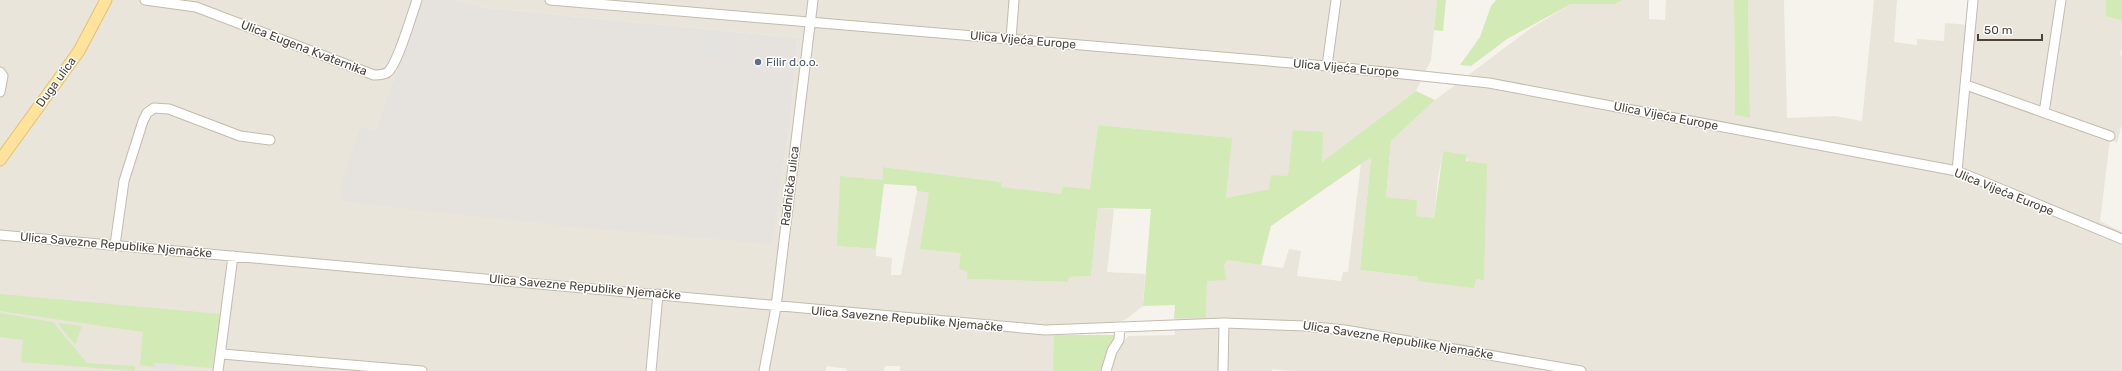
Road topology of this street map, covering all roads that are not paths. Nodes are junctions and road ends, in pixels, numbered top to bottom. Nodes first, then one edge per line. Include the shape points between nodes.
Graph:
1 (106, 0) edge
2 (146, 0) edge
3 (418, 0) edge
4 (550, 0) edge
5 (813, 0) edge
6 (1014, 0) edge
7 (1336, 0) edge
8 (1974, 0) edge
9 (2061, 0) edge
10 (810, 22) junction
11 (1011, 39) junction
12 (1327, 66) junction
13 (0, 72) edge
14 (1966, 85) junction
15 (0, 92) edge
16 (2044, 113) junction
17 (2110, 136) dead end
18 (270, 140) dead end
19 (0, 160) edge
20 (1957, 171) junction
21 (0, 235) edge
22 (2122, 240) edge
23 (115, 245) junction
24 (233, 256) junction
25 (658, 294) junction
26 (776, 307) junction
27 (1224, 323) junction
28 (1120, 327) junction
29 (222, 354) junction
30 (359, 368) edge
31 (218, 371) edge
32 (422, 371) edge
33 (651, 371) edge
34 (764, 371) edge
35 (1106, 371) edge
36 (1223, 371) edge
37 (1581, 371) edge

1 - 19 main road, Duga ulica via 78,51
2 - 3 street, Ulica Eugena Kvaternika via 196,6 374,75 389,71
4 - 10 street, Ulica Vijeća Europe
5 - 10 street, Radnička ulica
6 - 11 street
7 - 12 street
8 - 14 street
9 - 16 street
10 - 11 street, Ulica Vijeća Europe
10 - 26 street, Radnička ulica
11 - 12 street, Ulica Vijeća Europe
12 - 20 street, Ulica Vijeća Europe via 1489,83
13 - 15 street via 3,76
14 - 16 street
14 - 20 street
16 - 17 street
18 - 23 street via 240,136 169,109 154,108 147,113 143,121 124,181
20 - 22 street, Ulica Vijeća Europe
21 - 23 street, Ulica Savezne Republike Njemačke
23 - 24 street, Ulica Savezne Republike Njemačke
24 - 25 street, Ulica Savezne Republike Njemačke
24 - 29 street
25 - 26 street, Ulica Savezne Republike Njemačke
25 - 33 street
26 - 28 street, Ulica Savezne Republike Njemačke via 1045,330
26 - 34 street, Radnička ulica
27 - 28 street, Ulica Savezne Republike Njemačke
27 - 36 street
27 - 37 street, Ulica Savezne Republike Njemačke via 1345,330
28 - 35 street via 1119,340 1112,351
29 - 30 street
29 - 31 street
30 - 32 street

